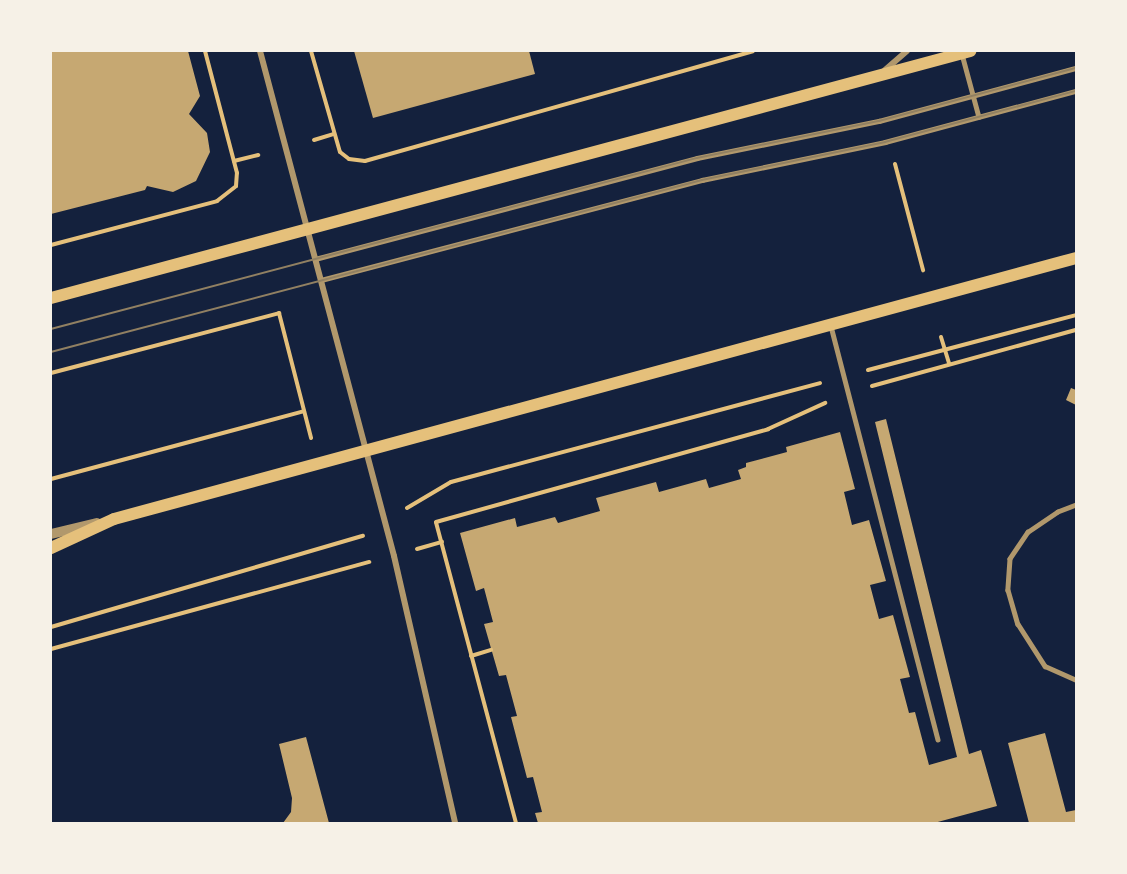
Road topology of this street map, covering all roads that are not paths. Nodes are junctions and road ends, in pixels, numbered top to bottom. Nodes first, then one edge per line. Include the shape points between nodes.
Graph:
1 (260, 51) edge
2 (907, 51) edge
3 (964, 52) edge
4 (1076, 68) edge
5 (872, 78) junction
6 (1076, 91) edge
7 (974, 96) junction
8 (980, 117) junction
9 (307, 231) junction
10 (1076, 258) edge
11 (315, 259) junction
12 (321, 280) junction
13 (51, 298) edge
14 (831, 325) junction
15 (365, 450) junction
16 (1076, 505) edge
17 (114, 519) junction
18 (51, 534) edge
19 (51, 548) edge
20 (1076, 680) edge
21 (938, 739) dead end
22 (455, 823) edge

1 - 9 street
2 - 5 street
3 - 5 main road
3 - 7 lane
4 - 7 lane
5 - 9 main road
6 - 8 lane
7 - 8 lane
7 - 11 lane via 879,121 697,158
8 - 12 lane via 862,147 702,180
9 - 11 street
9 - 13 main road
10 - 14 main road
11 - 12 street
12 - 15 street
14 - 15 main road
14 - 21 lane
15 - 17 main road
15 - 22 street via 394,556
16 - 20 lane via 1028,532 1010,559 1008,590 1018,624 1045,666
17 - 18 street
17 - 19 main road

